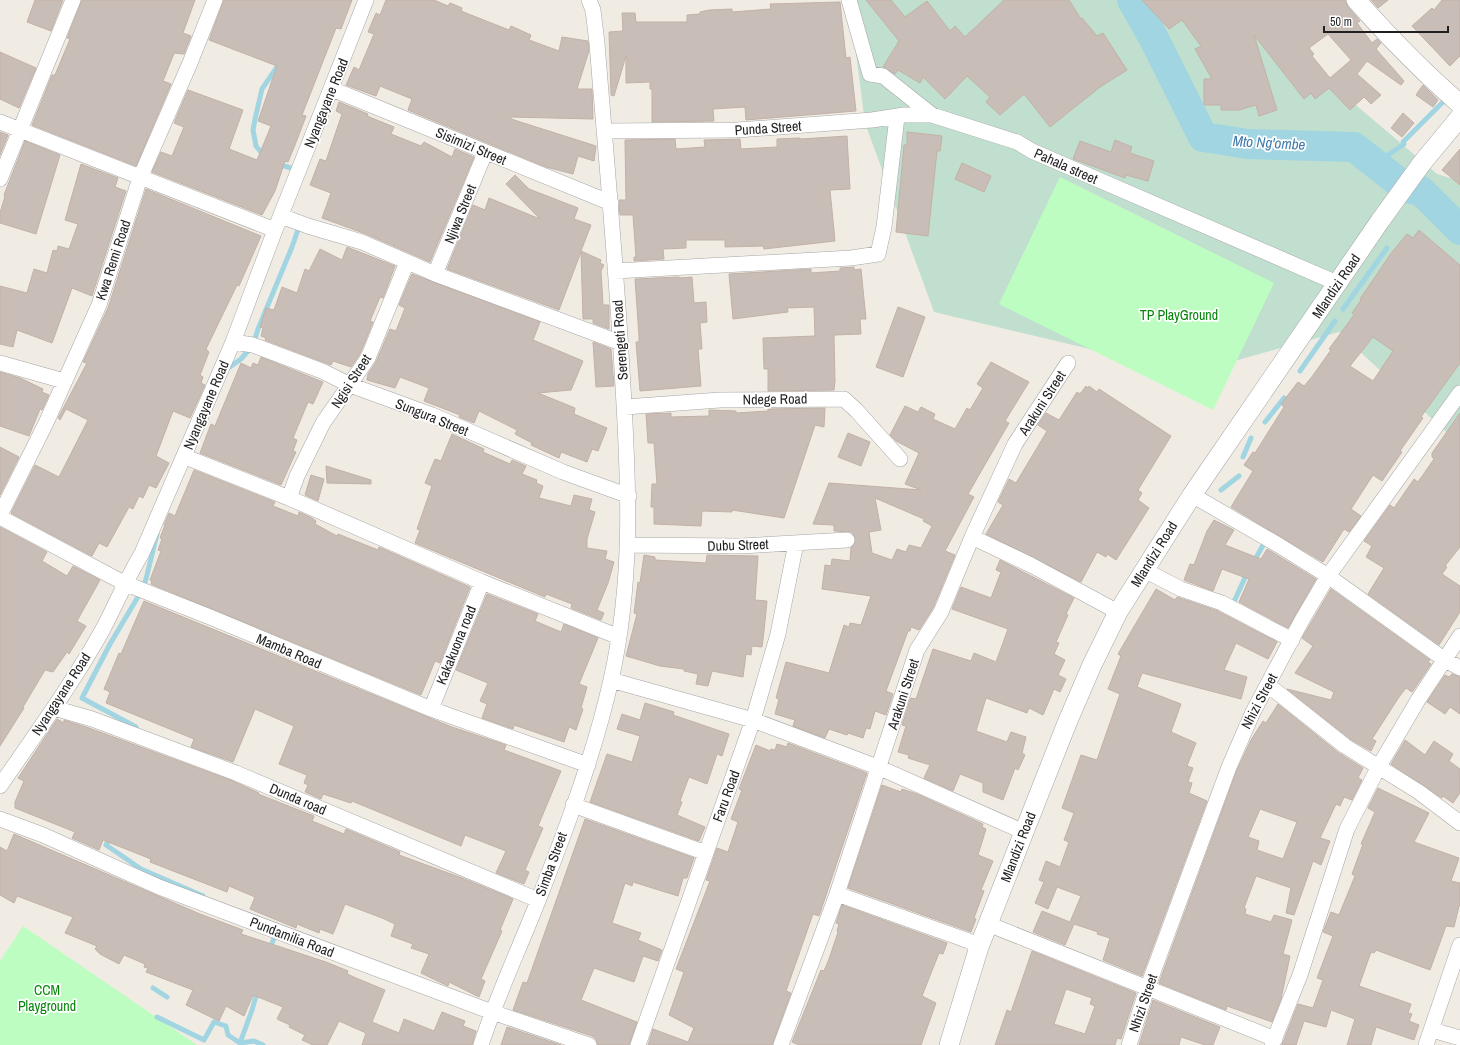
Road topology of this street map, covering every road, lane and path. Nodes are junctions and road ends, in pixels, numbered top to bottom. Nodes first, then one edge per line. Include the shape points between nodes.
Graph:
1 (73, 0) edge
2 (215, 0) edge
3 (366, 0) edge
4 (589, 0) edge
5 (849, 0) edge
6 (1356, 0) edge
7 (332, 89) junction
8 (1460, 104) edge
9 (932, 115) junction
10 (897, 116) junction
11 (1460, 117) edge
12 (0, 122) edge
13 (20, 130) junction
14 (604, 131) junction
15 (485, 153) junction
16 (140, 178) junction
17 (0, 179) edge
18 (610, 203) junction
19 (281, 216) junction
20 (275, 230) junction
21 (407, 262) junction
22 (615, 271) junction
23 (435, 274) junction
24 (1337, 284) junction
25 (234, 342) junction
26 (621, 343) junction
27 (0, 363) edge
28 (1068, 363) dead end
29 (64, 381) junction
30 (350, 385) junction
31 (1460, 393) edge
32 (624, 407) junction
33 (183, 459) junction
34 (900, 459) dead end
35 (1192, 495) junction
36 (629, 496) junction
37 (289, 498) junction
38 (0, 516) edge
39 (972, 537) junction
40 (847, 540) dead end
41 (796, 543) junction
42 (628, 545) junction
43 (1144, 570) junction
44 (1328, 576) junction
45 (482, 582) junction
46 (124, 583) junction
47 (1118, 612) junction
48 (619, 636) junction
49 (1460, 636) edge
50 (1292, 640) junction
51 (1445, 660) junction
52 (1460, 668) edge
53 (611, 680) junction
54 (1268, 685) junction
55 (54, 708) junction
56 (431, 709) junction
57 (753, 720) junction
58 (588, 765) junction
59 (880, 768) junction
60 (1378, 768) junction
61 (0, 786) edge
62 (573, 805) junction
63 (0, 819) edge
64 (1460, 824) edge
65 (1024, 832) junction
66 (706, 853) junction
67 (837, 894) junction
68 (538, 900) junction
69 (988, 924) junction
70 (1460, 945) edge
71 (979, 947) junction
72 (1148, 986) junction
73 (492, 1012) junction
74 (1432, 1030) junction
75 (1460, 1038) edge
76 (1274, 1042) edge
77 (482, 1045) edge
78 (588, 1045) edge
79 (638, 1045) edge
80 (781, 1045) edge
81 (948, 1045) edge
82 (1129, 1045) edge
83 (1426, 1045) edge

1 - 13 street
2 - 16 street, Kwa Remi Road
3 - 7 street, Nyangayane Road
4 - 14 street, Serengeti Road via 593,10 597,42
5 - 9 street, Pahala street via 870,74 882,76
6 - 8 street via 1402,50
7 - 15 street, Sisimizi Street via 455,138
7 - 19 street, Nyangayane Road
9 - 10 street, Punda Street
9 - 24 street, Pahala street via 1017,142 1032,151
10 - 14 street, Punda Street via 736,130
10 - 22 street via 884,227 878,254 851,258
11 - 24 street, Mlandizi Road via 1422,163
12 - 13 street
13 - 16 street
13 - 17 street
14 - 18 street, Serengeti Road
15 - 18 street, Sisimizi Street
15 - 23 street, Njiwa Street
16 - 20 street
16 - 29 street, Kwa Remi Road via 99,305
18 - 22 street, Serengeti Road
19 - 20 street, Nyangayane Road
19 - 21 street via 362,242
20 - 25 street, Nyangayane Road
21 - 23 street
21 - 30 street, Ngisi Street via 368,358
22 - 26 street, Serengeti Road
23 - 26 street
24 - 35 street, Mlandizi Road
25 - 30 street, Sungura Street via 253,345 322,371
25 - 33 street, Nyangayane Road
26 - 32 street, Serengeti Road
27 - 29 street
28 - 39 street, Arakuni Street via 1015,444
29 - 38 street, Kwa Remi Road
30 - 36 street, Sungura Street via 432,415 563,472
30 - 37 street, Ngisi Street via 323,423
31 - 44 street, Nhizi Street
32 - 34 street, Ndege Road via 720,400 844,399
32 - 36 street, Serengeti Road
33 - 37 street via 188,458
33 - 46 street, Nyangayane Road via 142,553
35 - 43 street, Mlandizi Road
35 - 44 street
36 - 42 street, Serengeti Road
37 - 45 street
38 - 46 street, Mamba Road
39 - 47 street via 1031,565
39 - 59 street, Arakuni Street via 941,612 917,650
40 - 41 street, Dubu Street
41 - 42 street, Dubu Street via 740,546
41 - 57 street, Faru Road via 778,634
42 - 48 street, Serengeti Road
43 - 47 street, Mlandizi Road
43 - 50 street via 1181,589 1222,603
44 - 50 street, Nhizi Street
44 - 51 street
45 - 48 street
45 - 56 street, Kakakuona road
46 - 55 street, Nyangayane Road via 103,628
46 - 56 street, Mamba Road
47 - 65 street, Mlandizi Road via 1070,716
48 - 53 street, Serengeti Road
49 - 51 street
50 - 54 street, Nhizi Street
51 - 52 street
51 - 60 street
53 - 57 street
53 - 58 street, Simba Street
54 - 60 street via 1319,727
54 - 72 street, Nhizi Street via 1238,743
55 - 61 street, Nyangayane Road
55 - 68 street, Dunda road via 92,719 236,773
56 - 58 street, Mamba Road
57 - 59 street
57 - 66 street, Faru Road
58 - 62 street, Simba Street
59 - 65 street
59 - 67 street, Arakuni Street
60 - 64 street via 1419,792
60 - 76 street via 1347,829 1300,976
62 - 66 street
62 - 68 street, Simba Street
63 - 73 street, Pundamilia Road via 43,835 159,887
65 - 69 street, Mlandizi Road
66 - 79 street, Faru Road
67 - 71 street via 969,941
67 - 80 street, Arakuni Street
68 - 73 street, Simba Street
69 - 71 street, Mlandizi Road
69 - 72 street
70 - 74 street
71 - 81 street, Mlandizi Road
72 - 76 street
72 - 82 street, Nhizi Street
73 - 77 street, Simba Street
73 - 78 street, Pundamilia Road
74 - 75 street
74 - 83 street

